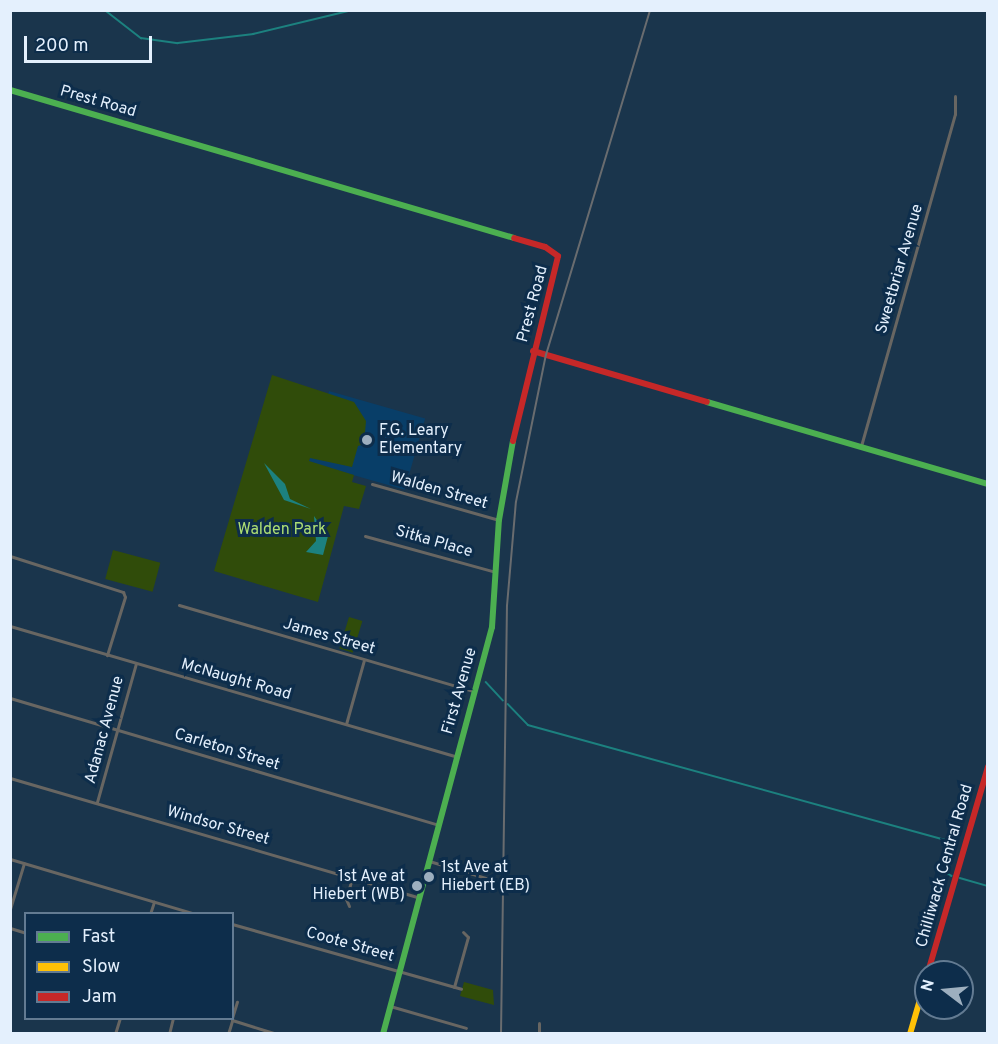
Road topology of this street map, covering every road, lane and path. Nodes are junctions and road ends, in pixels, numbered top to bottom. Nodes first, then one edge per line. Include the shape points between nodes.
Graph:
1 (10, 90) edge
2 (955, 96) dead end
3 (533, 351) junction
4 (861, 446) junction
5 (372, 484) dead end
6 (987, 484) edge
7 (499, 520) junction
8 (364, 536) dead end
9 (10, 556) edge
10 (495, 573) junction
11 (179, 605) dead end
12 (10, 626) edge
13 (107, 655) junction
14 (364, 660) junction
15 (136, 663) junction
16 (473, 691) junction
17 (10, 698) edge
18 (346, 724) junction
19 (117, 729) junction
20 (455, 756) junction
21 (987, 767) edge
22 (10, 778) edge
23 (97, 802) junction
24 (438, 825) junction
25 (10, 859) edge
26 (429, 861) junction
27 (24, 863) junction
28 (352, 878) junction
29 (486, 878) dead end
30 (418, 897) junction
31 (154, 902) junction
32 (349, 906) dead end
33 (10, 909) edge
34 (151, 912) edge
35 (189, 912) edge
36 (234, 925) edge
37 (464, 932) dead end
38 (931, 960) edge
39 (399, 971) junction
40 (454, 987) junction
41 (461, 989) dead end
42 (237, 1002) dead end
43 (390, 1006) junction
44 (234, 1012) edge
45 (234, 1020) edge
46 (539, 1023) dead end
47 (466, 1028) dead end
48 (277, 1034) edge
49 (383, 1034) edge
50 (539, 1034) edge

1 - 3 street, Prest Road via 550,249 558,261
2 - 4 street, Sweetbriar Avenue via 952,124
3 - 4 street, Prest Road
3 - 7 street, First Avenue
4 - 6 street, Prest Road
5 - 7 street, Walden Street
7 - 10 street, First Avenue
8 - 10 street, Sitka Place
9 - 13 street via 123,592 125,597
10 - 16 street, First Avenue via 492,627
11 - 14 street, James Street
12 - 13 street, McNaught Road
13 - 15 street, McNaught Road
14 - 16 street, James Street
14 - 18 street
15 - 18 street, McNaught Road
15 - 19 street, Adanac Avenue
16 - 20 street, First Avenue
17 - 19 street, Carleton Street
18 - 20 street, McNaught Road
19 - 23 street, Adanac Avenue
19 - 24 street, Carleton Street
20 - 24 street, First Avenue
21 - 38 street, Chilliwack Central Road
22 - 23 street, Windsor Street
23 - 28 street, Windsor Street
24 - 26 street, First Avenue
25 - 27 street
26 - 29 street
26 - 30 street, First Avenue
27 - 31 street
27 - 33 street
28 - 30 street, Windsor Street
28 - 32 street via 346,899
30 - 39 street, First Avenue
31 - 34 street
31 - 35 street
36 - 39 street, Coote Street
37 - 40 street via 468,937
39 - 40 street, Coote Street
39 - 43 street, First Avenue
40 - 41 street, Coote Street
42 - 44 street
43 - 47 street
43 - 49 street, First Avenue
45 - 48 street
46 - 50 street

